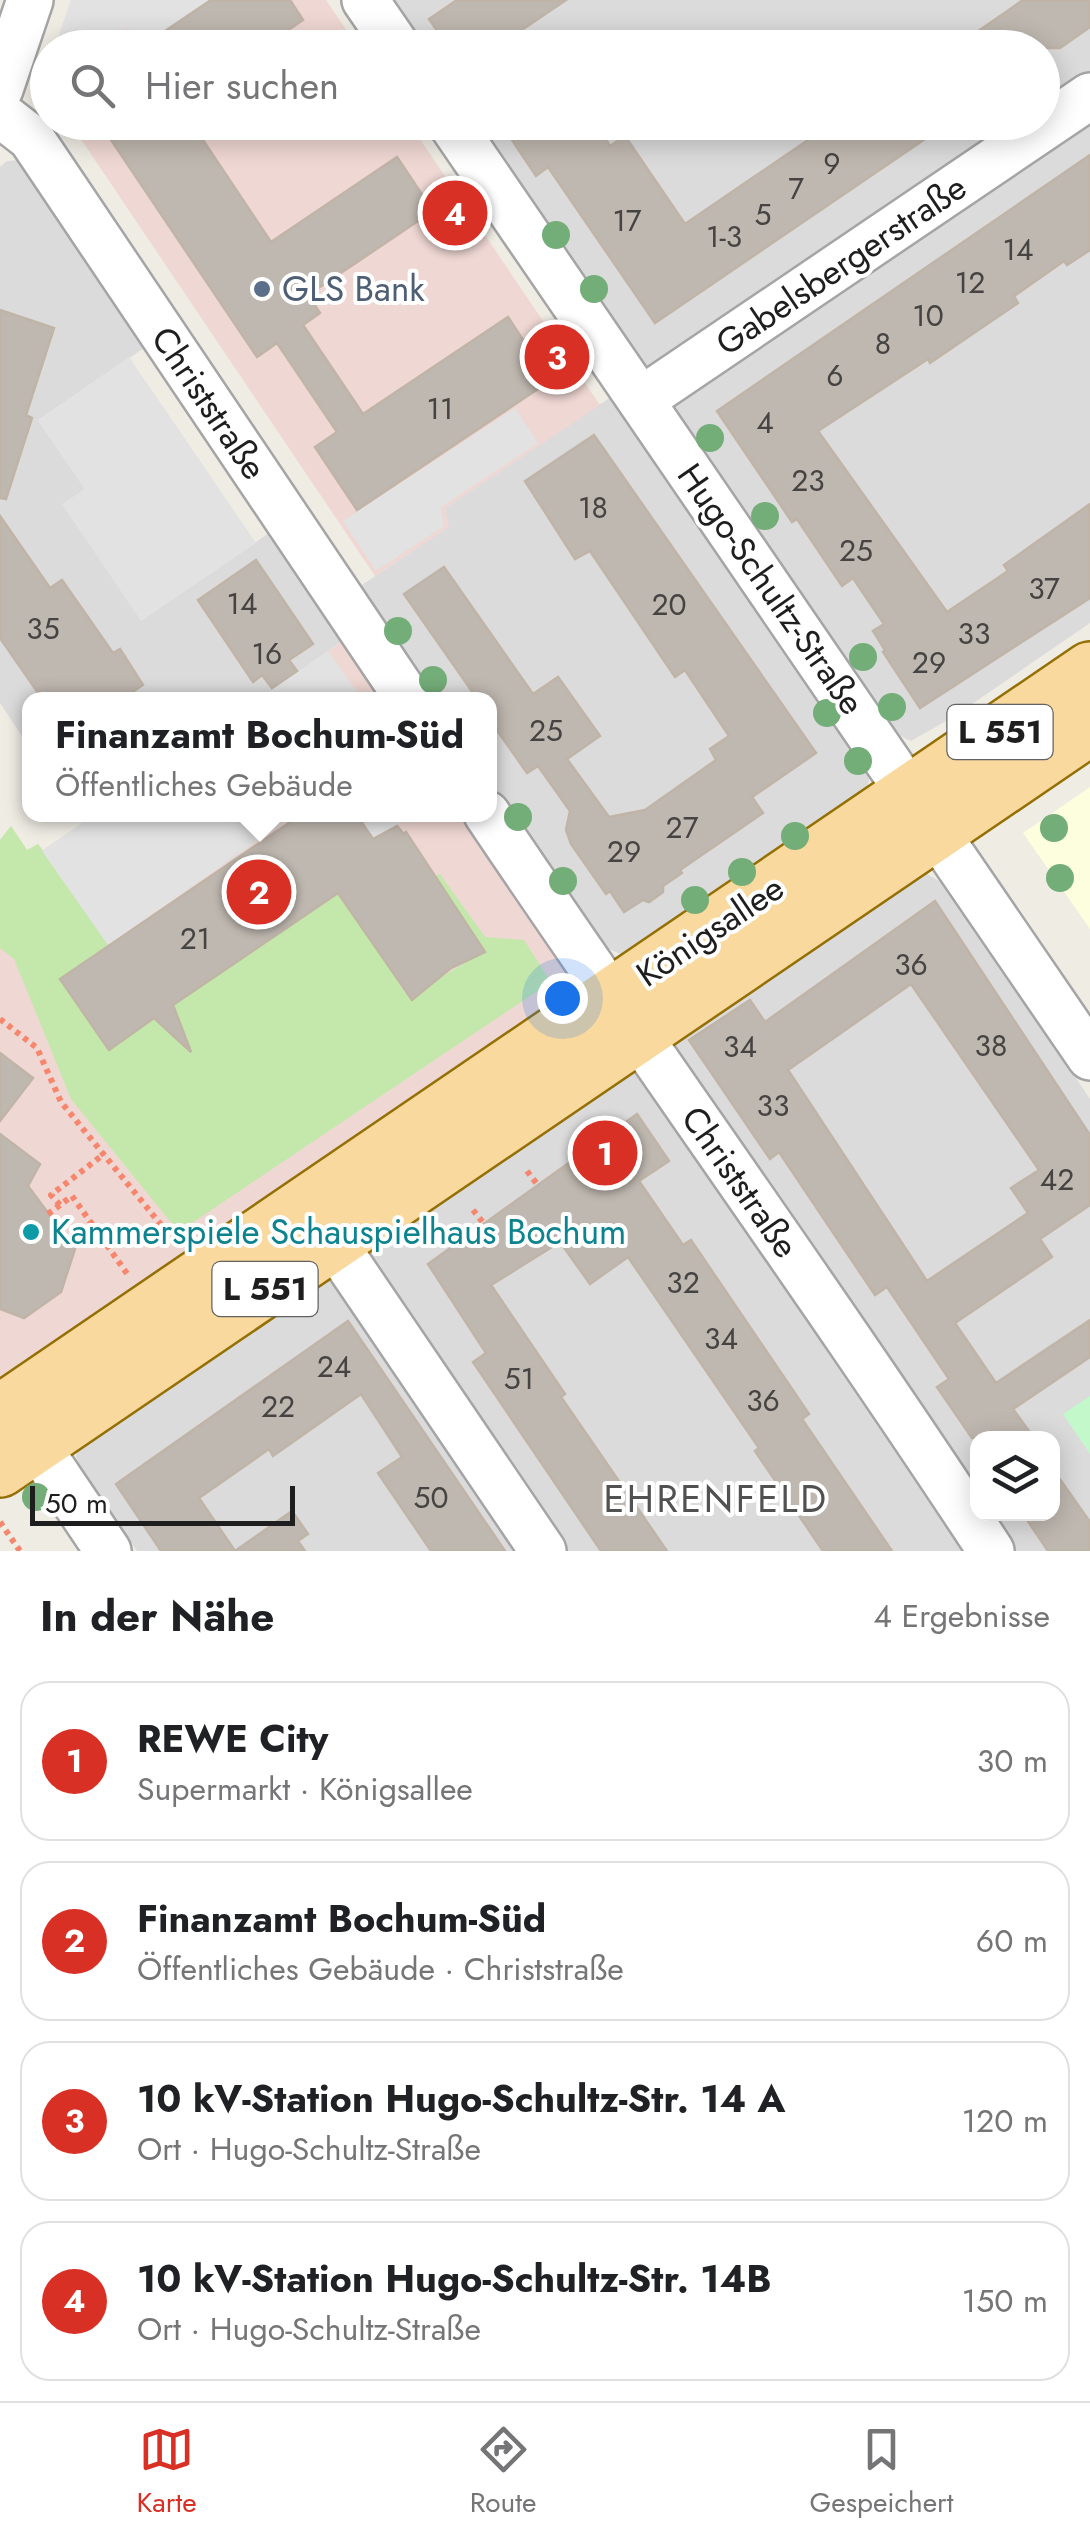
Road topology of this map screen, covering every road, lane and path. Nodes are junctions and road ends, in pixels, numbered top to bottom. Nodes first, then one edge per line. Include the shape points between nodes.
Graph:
1 (30, 0) edge
2 (365, 0) edge
3 (386, 30) edge
4 (0, 89) edge
5 (1090, 96) edge
6 (0, 114) edge
7 (1060, 116) edge
8 (30, 138) edge
9 (31, 140) edge
10 (462, 140) edge
11 (1025, 140) edge
12 (641, 400) junction
13 (1090, 670) edge
14 (404, 692) edge
15 (1090, 727) edge
16 (924, 813) junction
17 (492, 822) edge
18 (624, 1017) junction
19 (0, 1019) edge
20 (1090, 1058) edge
21 (104, 1154) junction
22 (527, 1171) dead end
23 (537, 1184) dead end
24 (60, 1205) junction
25 (473, 1210) dead end
26 (48, 1214) dead end
27 (332, 1216) junction
28 (485, 1226) dead end
29 (176, 1243) dead end
30 (128, 1276) dead end
31 (12, 1433) edge
32 (0, 1522) edge
33 (20, 1551) edge
34 (108, 1551) edge
35 (543, 1551) edge
36 (990, 1551) edge

1 - 4 street
2 - 3 street
5 - 7 street, Gabelsbergerstraße
6 - 8 street, Christstraße
9 - 14 street, Christstraße
10 - 12 street, Hugo-Schultz-Straße
11 - 12 street, Gabelsbergerstraße
12 - 16 street, Hugo-Schultz-Straße
13 - 16 main road, Königsallee / L 551
15 - 16 main road, Königsallee / L 551
16 - 18 main road, Königsallee / L 551
16 - 20 street, Hugo-Schultz-Straße
17 - 18 street, Christstraße
18 - 27 main road, Königsallee / L 551
18 - 36 street, Christstraße via 892,1399
19 - 21 path via 37,1048 61,1102
21 - 24 path via 52,1195
21 - 29 path
22 - 23 path
24 - 26 path
24 - 30 path via 72,1196
25 - 28 path
27 - 31 main road, Königsallee / L 551
27 - 35 street
31 - 34 street
32 - 33 path

